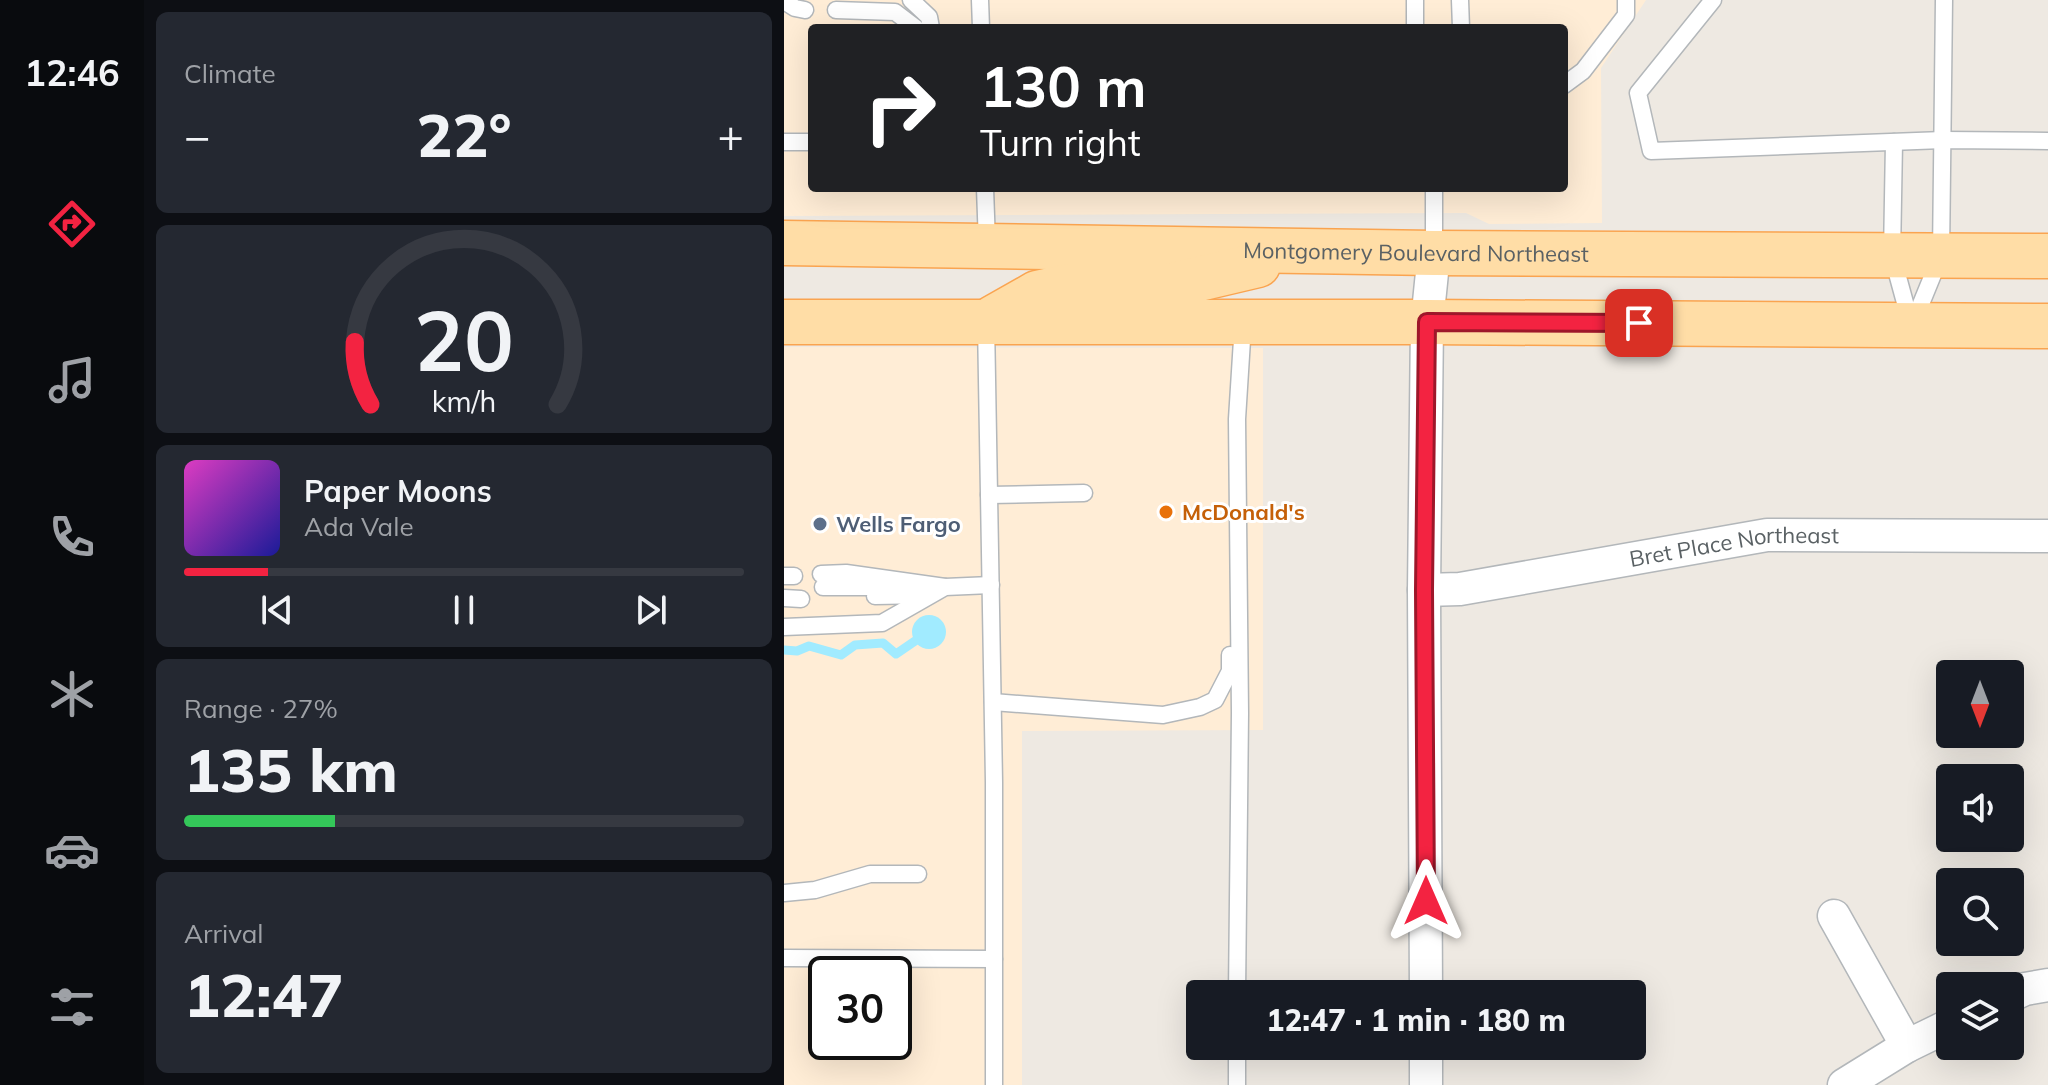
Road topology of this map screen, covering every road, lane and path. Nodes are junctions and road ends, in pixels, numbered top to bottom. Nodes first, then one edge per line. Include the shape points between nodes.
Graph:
1 (911, 0) edge
2 (980, 0) edge
3 (1415, 0) edge
4 (1460, 0) edge
5 (1626, 0) edge
6 (1713, 0) edge
7 (1944, 0) edge
8 (784, 1) edge
9 (805, 10) dead end
10 (836, 10) dead end
11 (911, 24) edge
12 (930, 24) edge
13 (981, 24) edge
14 (1415, 24) edge
15 (1461, 24) edge
16 (1568, 82) edge
17 (1943, 140) junction
18 (2048, 141) edge
19 (784, 142) edge
20 (808, 142) edge
21 (1894, 142) junction
22 (985, 192) edge
23 (1434, 192) edge
24 (784, 243) edge
25 (987, 244) junction
26 (1319, 250) junction
27 (1434, 253) junction
28 (1892, 255) junction
29 (1941, 255) junction
30 (2048, 256) edge
31 (784, 322) edge
32 (986, 322) junction
33 (1243, 322) junction
34 (1427, 322) junction
35 (1912, 325) junction
36 (2048, 326) edge
37 (1226, 420) dead end
38 (1084, 493) dead end
39 (989, 495) junction
40 (2048, 536) edge
41 (991, 585) junction
42 (1424, 590) junction
43 (938, 591) junction
44 (784, 627) edge
45 (993, 702) junction
46 (918, 874) dead end
47 (784, 893) edge
48 (1834, 916) dead end
49 (784, 958) edge
50 (994, 959) junction
51 (1237, 980) edge
52 (1426, 980) edge
53 (2048, 985) edge
54 (2024, 989) edge
55 (1936, 1032) edge
56 (1907, 1046) junction
57 (1237, 1060) edge
58 (1426, 1060) edge
59 (994, 1085) edge
60 (1237, 1085) edge
61 (1426, 1085) edge
62 (1844, 1085) edge

1 - 12 lane
2 - 13 lane
3 - 14 lane
4 - 15 lane
5 - 16 lane via 1626,15 1583,71
6 - 21 lane via 1638,93 1651,151
7 - 17 lane
8 - 9 lane
10 - 11 lane via 895,12
17 - 18 lane
17 - 21 lane
17 - 29 lane
19 - 20 lane
21 - 28 lane
22 - 25 lane
23 - 27 lane
24 - 25 main road, Montgomery Boulevard Northeast
25 - 26 main road, Montgomery Boulevard Northeast
26 - 27 main road, Montgomery Boulevard Northeast
26 - 32 main road via 1169,286 1069,286 1037,293
27 - 28 main road, Montgomery Boulevard Northeast
27 - 34 street
28 - 29 main road, Montgomery Boulevard Northeast
28 - 35 lane
29 - 30 main road, Montgomery Boulevard Northeast
29 - 35 lane
31 - 32 main road
32 - 33 main road
32 - 39 lane
33 - 34 main road
33 - 51 lane via 1237,419
34 - 35 main road
34 - 42 street
35 - 36 main road
37 - 45 lane via 1230,671 1215,700 1163,715
38 - 39 lane
39 - 41 lane
40 - 42 street, Bret Place Northeast via 1767,535 1460,589
41 - 43 lane
41 - 45 lane
42 - 52 street
43 - 43 lane via 823,586 846,573
43 - 44 lane via 882,623
45 - 50 lane
46 - 47 lane via 870,874
48 - 56 street
49 - 50 lane
50 - 59 lane
53 - 54 street
55 - 56 street
56 - 62 street
57 - 60 lane
58 - 61 street

